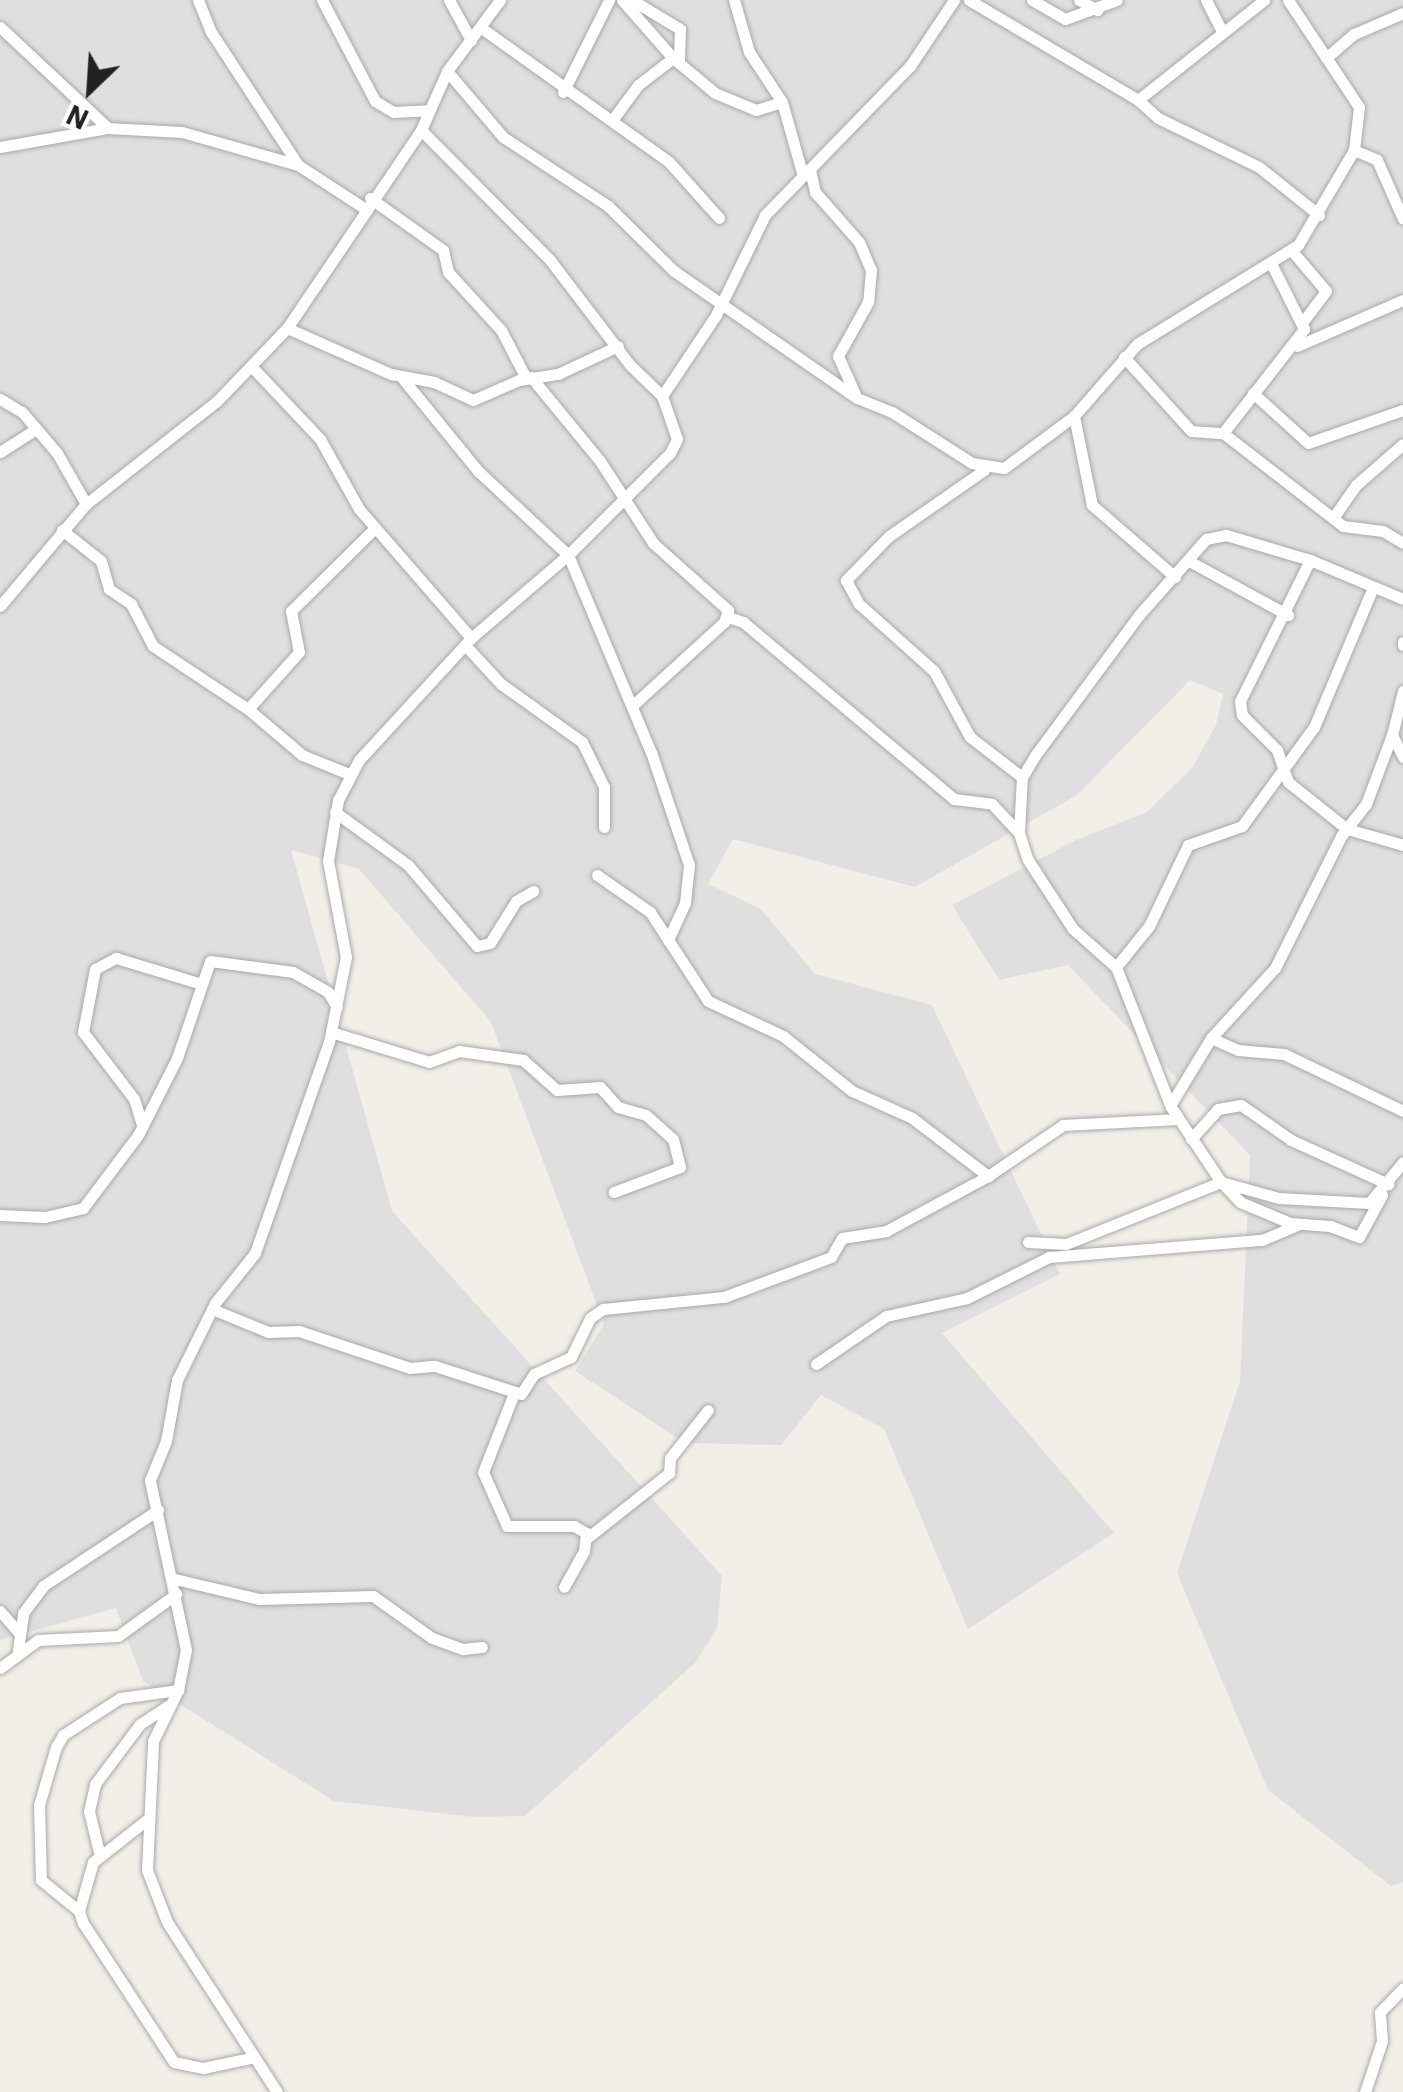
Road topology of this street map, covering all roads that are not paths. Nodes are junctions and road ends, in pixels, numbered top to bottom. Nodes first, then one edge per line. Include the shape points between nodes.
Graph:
1 (198, 0) edge
2 (322, 0) edge
3 (448, 0) edge
4 (500, 0) edge
5 (609, 0) edge
6 (622, 0) edge
7 (632, 0) edge
8 (734, 0) edge
9 (954, 0) edge
10 (969, 0) edge
11 (1032, 0) edge
12 (1079, 0) edge
13 (1206, 0) edge
14 (1264, 0) edge
15 (1113, 1) edge
16 (1293, 3) edge
17 (659, 5) edge
18 (1097, 10) junction
19 (1403, 14) edge
20 (0, 26) edge
21 (480, 28) junction
22 (1222, 32) junction
23 (470, 40) junction
24 (1326, 58) junction
25 (676, 60) junction
26 (447, 72) junction
27 (563, 92) junction
28 (1138, 100) junction
29 (782, 102) junction
30 (428, 110) junction
31 (612, 120) junction
32 (108, 128) junction
33 (420, 130) junction
34 (0, 147) edge
35 (1354, 150) junction
36 (298, 164) junction
37 (806, 173) junction
38 (367, 203) junction
39 (1319, 215) junction
40 (719, 218) dead end
41 (1403, 219) edge
42 (1292, 251) junction
43 (1272, 265) junction
44 (1403, 300) edge
45 (722, 304) junction
46 (1304, 320) junction
47 (287, 328) junction
48 (618, 346) junction
49 (1294, 348) junction
50 (1124, 357) junction
51 (253, 368) junction
52 (528, 378) junction
53 (404, 379) junction
54 (1253, 393) junction
55 (662, 396) junction
56 (857, 398) junction
57 (0, 399) edge
58 (1403, 410) edge
59 (1074, 416) junction
60 (36, 429) junction
61 (1223, 432) junction
62 (1403, 444) edge
63 (0, 452) edge
64 (984, 470) junction
65 (625, 499) junction
66 (86, 504) junction
67 (1333, 518) junction
68 (375, 528) junction
69 (62, 530) junction
70 (1403, 543) edge
71 (568, 555) junction
72 (1310, 560) junction
73 (1189, 562) junction
74 (1174, 576) junction
75 (1373, 587) junction
76 (1403, 600) edge
77 (0, 606) edge
78 (1288, 615) junction
79 (728, 617) junction
80 (468, 642) junction
81 (1403, 691) edge
82 (632, 706) junction
83 (248, 709) junction
84 (1392, 735) junction
85 (1403, 757) edge
86 (1280, 769) junction
87 (349, 774) junction
88 (1022, 777) junction
89 (335, 812) junction
90 (604, 826) dead end
91 (1346, 829) junction
92 (1019, 833) junction
93 (1403, 845) edge
94 (597, 874) dead end
95 (533, 891) dead end
96 (668, 940) junction
97 (1116, 967) junction
98 (199, 983) junction
99 (338, 1007) junction
100 (331, 1032) junction
101 (1211, 1038) junction
102 (1170, 1107) junction
103 (1403, 1112) edge
104 (1178, 1120) junction
105 (142, 1125) junction
106 (1191, 1139) junction
107 (1403, 1162) edge
108 (988, 1176) junction
109 (1221, 1182) junction
110 (1386, 1188) junction
111 (614, 1192) dead end
112 (0, 1216) edge
113 (1298, 1225) junction
114 (1028, 1242) dead end
115 (212, 1309) junction
116 (816, 1364) dead end
117 (514, 1393) junction
118 (708, 1410) dead end
119 (158, 1510) junction
120 (588, 1538) junction
121 (175, 1579) junction
122 (564, 1587) dead end
123 (176, 1594) junction
124 (0, 1610) edge
125 (19, 1633) junction
126 (30, 1642) junction
127 (482, 1647) dead end
128 (18, 1650) junction
129 (0, 1668) edge
130 (175, 1696) junction
131 (149, 1818) junction
132 (99, 1852) junction
133 (79, 1911) junction
134 (1403, 1988) edge
135 (251, 2058) junction
136 (277, 2092) edge
137 (1365, 2092) edge

1 - 36 street
2 - 30 street via 375,101 393,112
3 - 23 street
4 - 21 street
5 - 27 street
6 - 25 street
7 - 17 street
8 - 29 street via 749,52
9 - 37 street via 910,66
10 - 28 street
11 - 18 street via 1066,18
12 - 18 street
13 - 22 street
14 - 22 street
15 - 18 street
16 - 24 street
17 - 25 street via 680,29
19 - 24 street via 1354,34
20 - 32 street
21 - 23 street
21 - 27 street
22 - 28 street
23 - 26 street
24 - 35 street via 1359,106
25 - 29 street via 748,108
25 - 31 street via 638,85
26 - 30 street
26 - 45 street via 503,137 608,206 674,271
27 - 31 street
28 - 39 street via 1158,118 1259,168
29 - 37 street
30 - 33 street
31 - 40 street via 681,172
32 - 34 street
32 - 36 street via 182,132
33 - 38 street
33 - 48 street via 550,260
35 - 39 street
35 - 41 street via 1377,160
36 - 38 street
37 - 45 street via 765,215
37 - 56 street via 871,270 868,302 838,356
38 - 47 street
38 - 52 street via 443,250 448,272 507,338
39 - 42 street
42 - 43 street
42 - 46 street via 1326,291
43 - 46 street
43 - 50 street via 1154,332
44 - 49 street
45 - 55 street
45 - 56 street
46 - 49 street
47 - 51 street
47 - 53 street
48 - 52 street via 558,374
48 - 55 street
49 - 54 street
50 - 59 street
50 - 61 street via 1191,432
51 - 66 street
51 - 68 street via 320,439
52 - 53 street via 473,400 434,382
52 - 65 street
53 - 71 street via 478,471
54 - 58 street via 1308,443
54 - 61 street
55 - 65 street via 677,439
56 - 64 street via 892,412
57 - 60 street
59 - 64 street via 1004,468
59 - 74 street via 1092,504
60 - 63 street
60 - 66 street
61 - 67 street
62 - 67 street via 1356,485
64 - 88 street via 889,536 846,580 859,604 934,671 970,737
65 - 71 street
65 - 79 street via 653,543 693,585 722,602
66 - 69 street
67 - 70 street
68 - 80 street
68 - 83 street via 291,611 298,652
69 - 77 street
69 - 83 street via 101,562 109,589 130,604 153,646
71 - 80 street
71 - 82 street
72 - 73 street via 1215,534
72 - 75 street
72 - 78 street
73 - 74 street
73 - 78 street
74 - 88 street
75 - 76 street
75 - 86 street via 1317,724
78 - 86 street via 1240,701 1242,715 1278,750
79 - 82 street
79 - 92 street via 743,622 954,799 992,804
80 - 87 street
80 - 90 street via 501,684 582,742 604,787
81 - 84 street
82 - 96 street via 690,869 685,904
83 - 87 street via 302,755
84 - 85 street
84 - 91 street via 1366,804
86 - 91 street
86 - 97 street via 1238,830 1188,845 1148,926
87 - 89 street
88 - 92 street
89 - 95 street via 408,865 474,945 490,943 516,902
89 - 99 street via 328,862 346,957
91 - 93 street
91 - 101 street via 1275,968
92 - 97 street via 1028,860 1074,929
94 - 96 street via 650,912
96 - 108 street via 713,1005 783,1036 852,1090 912,1118
97 - 102 street
98 - 99 street via 217,959 299,974
98 - 105 street via 177,1058
98 - 105 street via 116,958 95,969 82,1028 134,1099
99 - 100 street
100 - 111 street via 428,1062 458,1051 523,1060 557,1090 597,1085 618,1107 646,1114 673,1139 680,1168
100 - 115 street via 255,1253
101 - 102 street
101 - 103 street via 1238,1050 1284,1054
102 - 104 street
104 - 106 street
104 - 108 street via 1074,1122
105 - 112 street via 80,1211
106 - 109 street
106 - 110 street via 1218,1109 1241,1105 1291,1140
107 - 110 street
108 - 117 street via 886,1231 842,1238 831,1257 724,1297 603,1309 590,1318 571,1356
109 - 110 street via 1289,1199 1369,1203
109 - 113 street via 1244,1204
109 - 114 street via 1066,1244
110 - 113 street via 1362,1236
113 - 116 street via 1262,1240 1049,1257 967,1298 886,1316
115 - 117 street via 268,1332 299,1331
115 - 119 street via 174,1389 166,1441 150,1480
117 - 120 street via 482,1468 501,1521 538,1530 574,1526
118 - 120 street via 670,1458 669,1472
119 - 121 street
119 - 125 street via 54,1576 26,1609
120 - 122 street
121 - 123 street
121 - 127 street via 258,1599 373,1596 432,1638 463,1649
123 - 126 street via 118,1636
123 - 130 street via 186,1650
124 - 125 street
125 - 126 street
125 - 128 street
126 - 128 street
128 - 129 street
130 - 131 street via 153,1741
130 - 132 street via 140,1724 94,1784 90,1811
130 - 133 street via 120,1698 63,1734 56,1747 39,1805 41,1880
131 - 132 street
131 - 135 street via 148,1870 167,1922
132 - 133 street
133 - 135 street via 174,2062 204,2068
134 - 137 street via 1380,2012 1382,2037
135 - 136 street

